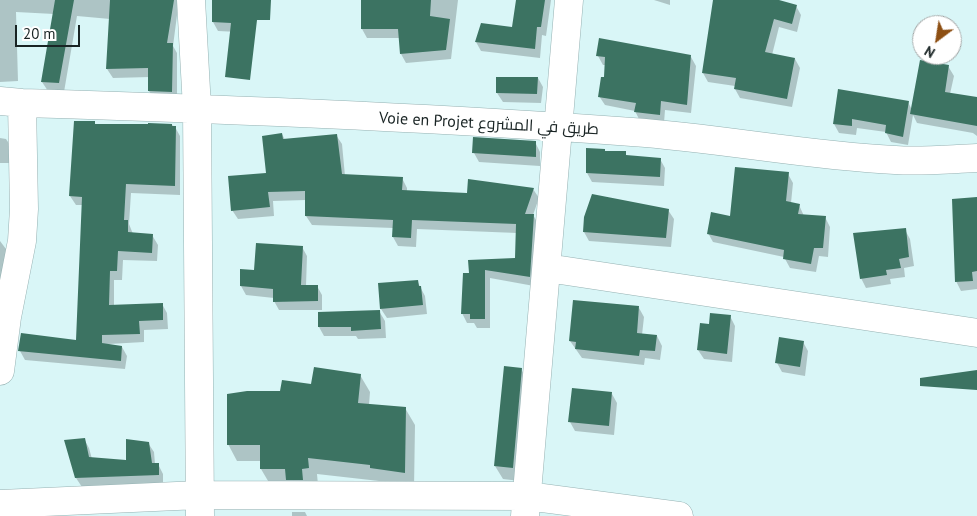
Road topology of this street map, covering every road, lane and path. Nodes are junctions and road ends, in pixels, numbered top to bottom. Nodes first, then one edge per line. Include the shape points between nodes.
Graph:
1 (191, 0) edge
2 (569, 0) edge
3 (11, 102) edge
4 (197, 108) junction
5 (559, 127) junction
6 (977, 158) edge
7 (547, 268) junction
8 (977, 333) edge
9 (0, 371) edge
10 (0, 504) edge
11 (199, 506) edge
12 (526, 506) edge
13 (679, 516) edge

1 - 4 street
2 - 5 street
3 - 4 street, Voie en Projet طريق في المشروع
3 - 9 street via 24,209 22,241
4 - 5 street, Voie en Projet طريق في المشروع
4 - 11 street
5 - 6 street, Voie en Projet طريق في المشروع via 658,134 872,159
5 - 7 street
7 - 8 street
7 - 12 street
10 - 11 street
11 - 12 street
12 - 13 street

